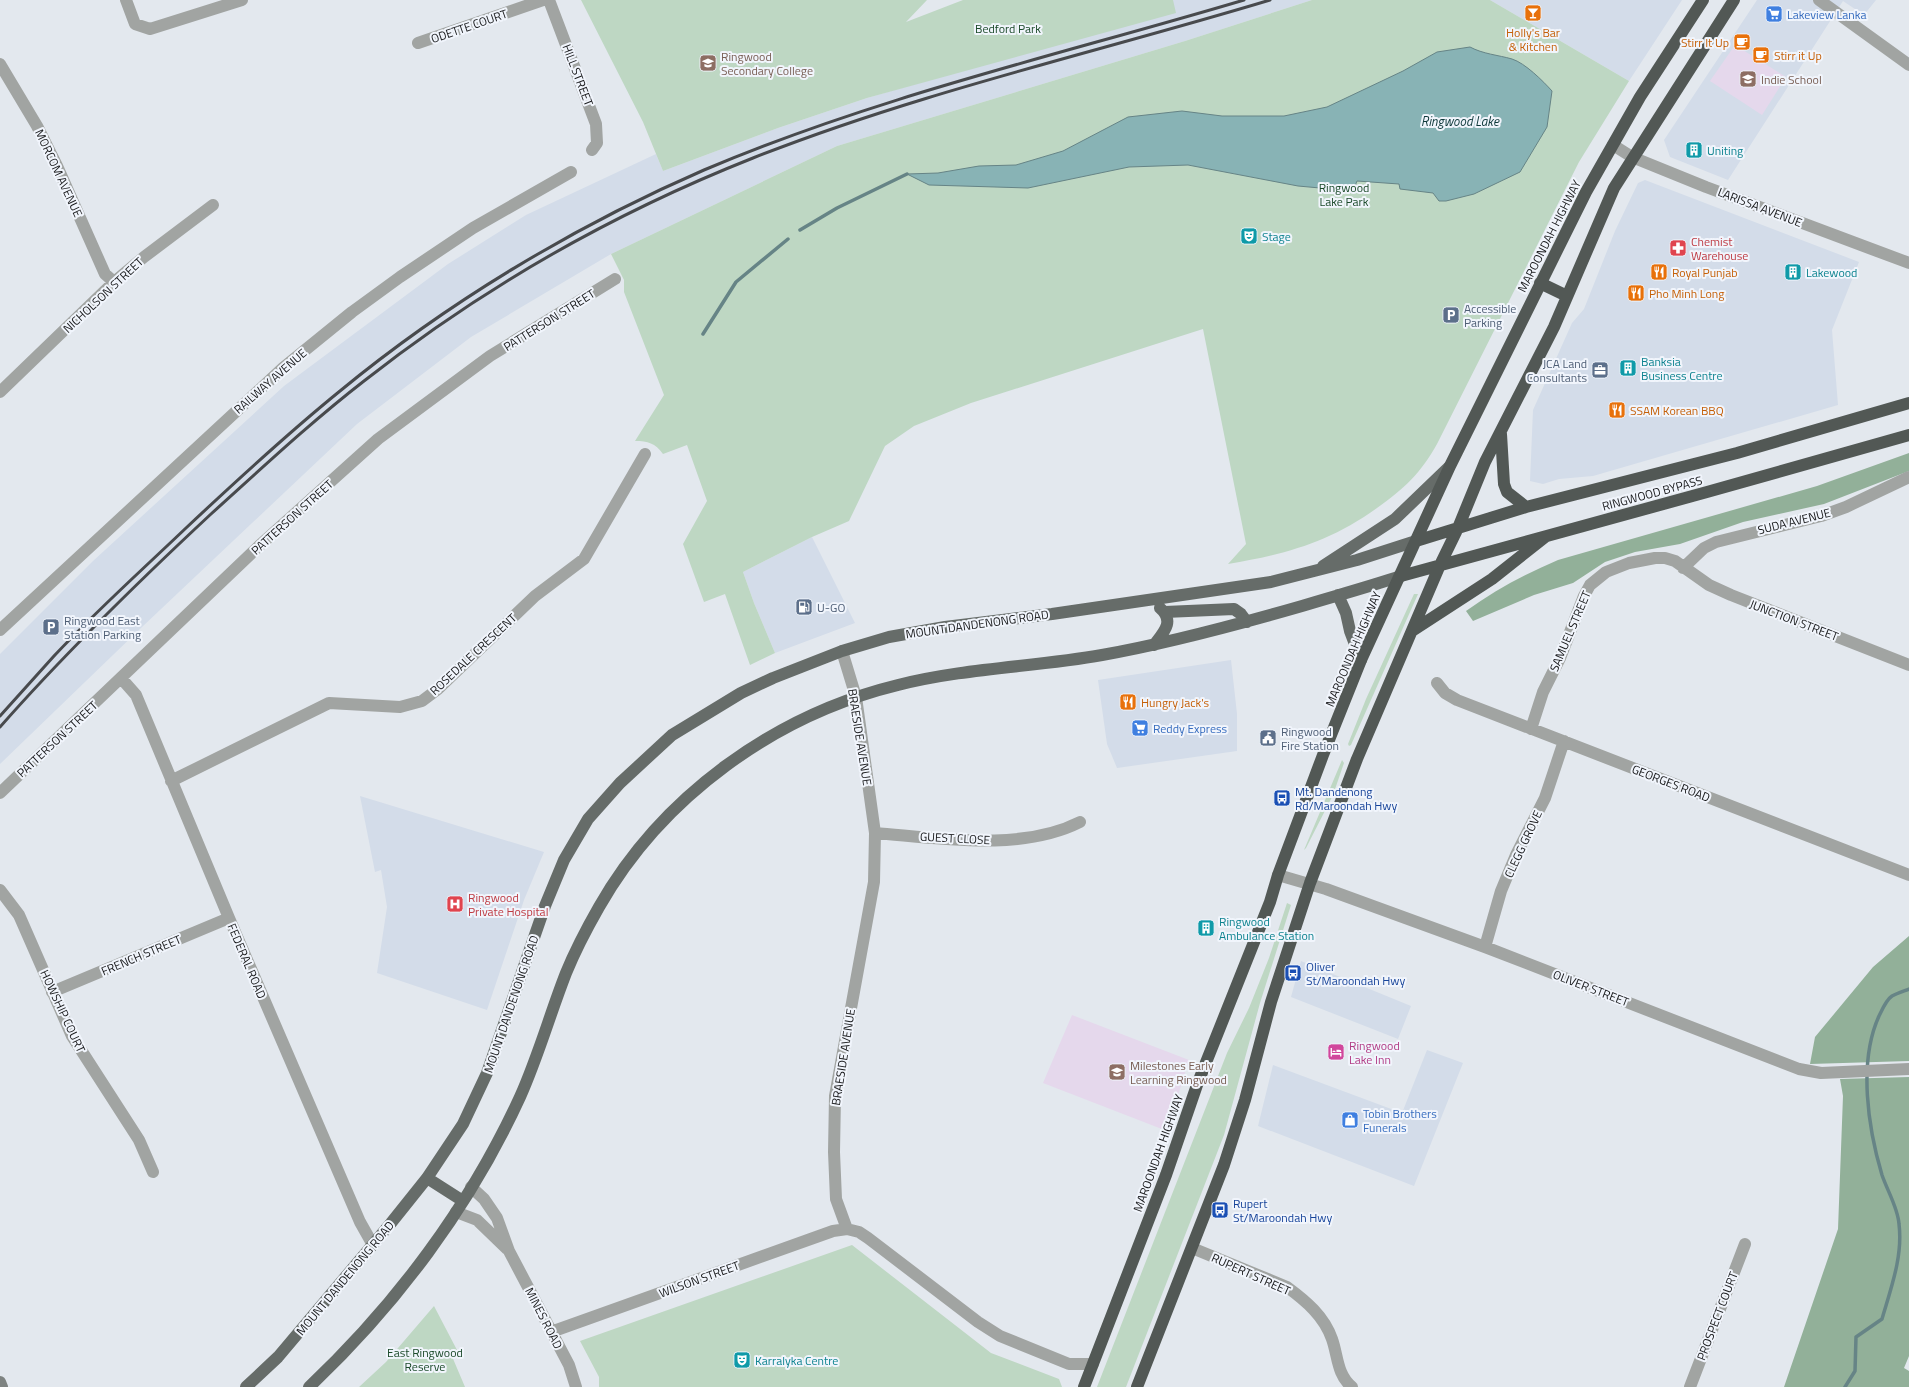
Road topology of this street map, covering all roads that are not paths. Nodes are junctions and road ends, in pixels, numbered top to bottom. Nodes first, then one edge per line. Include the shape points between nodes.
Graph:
1 (126, 0) edge
2 (242, 0) edge
3 (543, 0) edge
4 (549, 0) edge
5 (1703, 0) edge
6 (1734, 0) edge
7 (1819, 0) edge
8 (418, 43) dead end
9 (0, 64) edge
10 (1909, 65) edge
11 (1613, 145) junction
12 (592, 150) dead end
13 (1632, 157) junction
14 (571, 172) dead end
15 (213, 205) dead end
16 (1909, 263) edge
17 (615, 279) dead end
18 (114, 282) junction
19 (1540, 283) junction
20 (1567, 296) junction
21 (0, 392) edge
22 (1909, 403) edge
23 (1501, 434) junction
24 (1909, 435) edge
25 (645, 454) dead end
26 (1450, 466) junction
27 (1909, 477) edge
28 (1526, 506) junction
29 (1458, 528) junction
30 (1549, 534) junction
31 (1416, 541) junction
32 (1440, 565) junction
33 (1683, 568) junction
34 (1313, 572) junction
35 (1401, 576) junction
36 (1338, 595) junction
37 (1149, 599) junction
38 (1164, 612) junction
39 (1247, 622) junction
40 (0, 630) edge
41 (1412, 631) junction
42 (1154, 645) junction
43 (842, 651) junction
44 (1362, 660) junction
45 (1909, 665) edge
46 (121, 678) junction
47 (1436, 683) dead end
48 (856, 697) junction
49 (1531, 729) junction
50 (1564, 741) junction
51 (171, 782) junction
52 (0, 793) edge
53 (1080, 822) dead end
54 (875, 833) junction
55 (1278, 875) junction
56 (1909, 875) edge
57 (1310, 883) junction
58 (0, 890) edge
59 (229, 918) junction
60 (1485, 947) junction
61 (52, 992) junction
62 (1909, 1069) edge
63 (153, 1172) dead end
64 (427, 1178) junction
65 (471, 1187) junction
66 (463, 1201) junction
67 (456, 1212) junction
68 (847, 1229) junction
69 (1745, 1244) dead end
70 (374, 1245) junction
71 (1192, 1248) junction
72 (509, 1251) junction
73 (551, 1332) junction
74 (1093, 1364) junction
75 (0, 1382) edge
76 (2, 1387) edge
77 (246, 1387) edge
78 (309, 1387) edge
79 (576, 1387) edge
80 (1084, 1387) edge
81 (1137, 1387) edge
82 (1352, 1387) edge
83 (1690, 1387) edge

1 - 2 street via 135,24 150,29
3 - 8 street, ODETTE COURT
4 - 12 street, HILL STREET via 596,124 597,143
5 - 11 highway, MAROONDAH HIGHWAY via 1640,97
6 - 13 highway
7 - 10 street
9 - 18 street, MORCOM AVENUE via 37,126 57,166 105,274
11 - 13 street, LARISSA AVENUE
11 - 19 highway, MAROONDAH HIGHWAY
13 - 16 street, LARISSA AVENUE
13 - 20 highway via 1614,188
14 - 40 street, RAILWAY AVENUE via 473,228 400,277 282,368
15 - 18 street, NICHOLSON STREET
17 - 46 street, PATTERSON STREET via 490,356 378,439 259,546
18 - 21 street, NICHOLSON STREET
19 - 20 highway
19 - 26 highway, MAROONDAH HIGHWAY via 1498,373
20 - 23 highway
22 - 28 highway, RINGWOOD BYPASS via 1737,453
23 - 28 highway via 1504,484 1507,492
23 - 29 highway via 1485,462
24 - 30 highway, RINGWOOD BYPASS
25 - 51 street, ROSEDALE CRESCENT via 584,559 534,596 438,689 422,701 400,707 330,704
26 - 31 highway, MAROONDAH HIGHWAY
26 - 34 main road via 1395,519
27 - 33 street, SUDA AVENUE via 1821,516 1716,542 1704,548
28 - 29 highway, RINGWOOD BYPASS
29 - 31 highway, RINGWOOD BYPASS
29 - 32 highway
30 - 32 highway, RINGWOOD BYPASS
30 - 41 highway via 1492,579
31 - 34 main road, MOUNT DANDENONG ROAD
31 - 35 highway, MAROONDAH HIGHWAY
32 - 35 highway, RINGWOOD BYPASS
32 - 41 highway
33 - 45 street, JUNCTION STREET via 1731,595
33 - 49 street, SAMUEL STREET via 1675,561 1665,558 1642,560 1606,572 1590,585 1543,692
34 - 37 main road, MOUNT DANDENONG ROAD via 1245,586
35 - 36 main road
35 - 44 highway, MAROONDAH HIGHWAY
36 - 39 main road
36 - 44 main road
37 - 38 main road
37 - 43 main road, MOUNT DANDENONG ROAD via 919,631
38 - 39 main road via 1231,609 1237,611
38 - 42 main road via 1168,620 1167,627
39 - 42 main road
41 - 57 highway via 1357,759
42 - 48 main road via 1099,656 943,676
43 - 48 street, BRAESIDE AVENUE
43 - 64 main road, MOUNT DANDENONG ROAD via 741,693 672,735 620,783 588,820 555,878 487,1073 463,1124
44 - 55 highway, MAROONDAH HIGHWAY
46 - 51 street, FEDERAL ROAD via 136,695
46 - 52 street, PATTERSON STREET
47 - 49 street, GEORGES ROAD via 1457,700
48 - 54 street, BRAESIDE AVENUE
48 - 65 main road via 798,722 722,768 666,818 635,855 599,907 567,970 541,1047 519,1098
49 - 50 street, GEORGES ROAD
50 - 56 street, GEORGES ROAD
50 - 60 street, CLEGG GROVE via 1544,798 1501,891
51 - 59 street, FEDERAL ROAD
53 - 54 street, GUEST CLOSE via 1051,834 979,842
54 - 68 street, BRAESIDE AVENUE via 874,882 835,1096 836,1199
55 - 57 street, OLIVER STREET
55 - 74 highway, MAROONDAH HIGHWAY via 1270,902 1197,1085 1166,1175
57 - 60 street, OLIVER STREET
57 - 71 highway via 1271,1002 1227,1158
58 - 61 street, HOWSHIP COURT via 19,914
59 - 61 street, FRENCH STREET
59 - 70 street, FEDERAL ROAD via 360,1222
60 - 62 street, OLIVER STREET via 1799,1069 1821,1073
61 - 63 street, HOWSHIP COURT via 79,1049 140,1140
64 - 66 main road
64 - 70 main road, MOUNT DANDENONG ROAD
65 - 66 main road
65 - 72 street, MINES ROAD via 484,1199 497,1218
66 - 67 main road
67 - 72 street, MINES ROAD via 476,1220
67 - 78 main road via 402,1287 352,1344
68 - 73 street, WILSON STREET via 833,1231
68 - 74 street via 868,1238 1000,1336 1069,1364
69 - 83 street, PROSPECT COURT
70 - 77 main road, MOUNT DANDENONG ROAD via 278,1357
71 - 81 highway
71 - 82 street, RUPERT STREET via 1287,1287 1300,1296 1324,1322 1333,1341 1342,1374
72 - 73 street, MINES ROAD
73 - 79 street, MINES ROAD via 569,1366
74 - 80 highway, MAROONDAH HIGHWAY
75 - 76 main road

